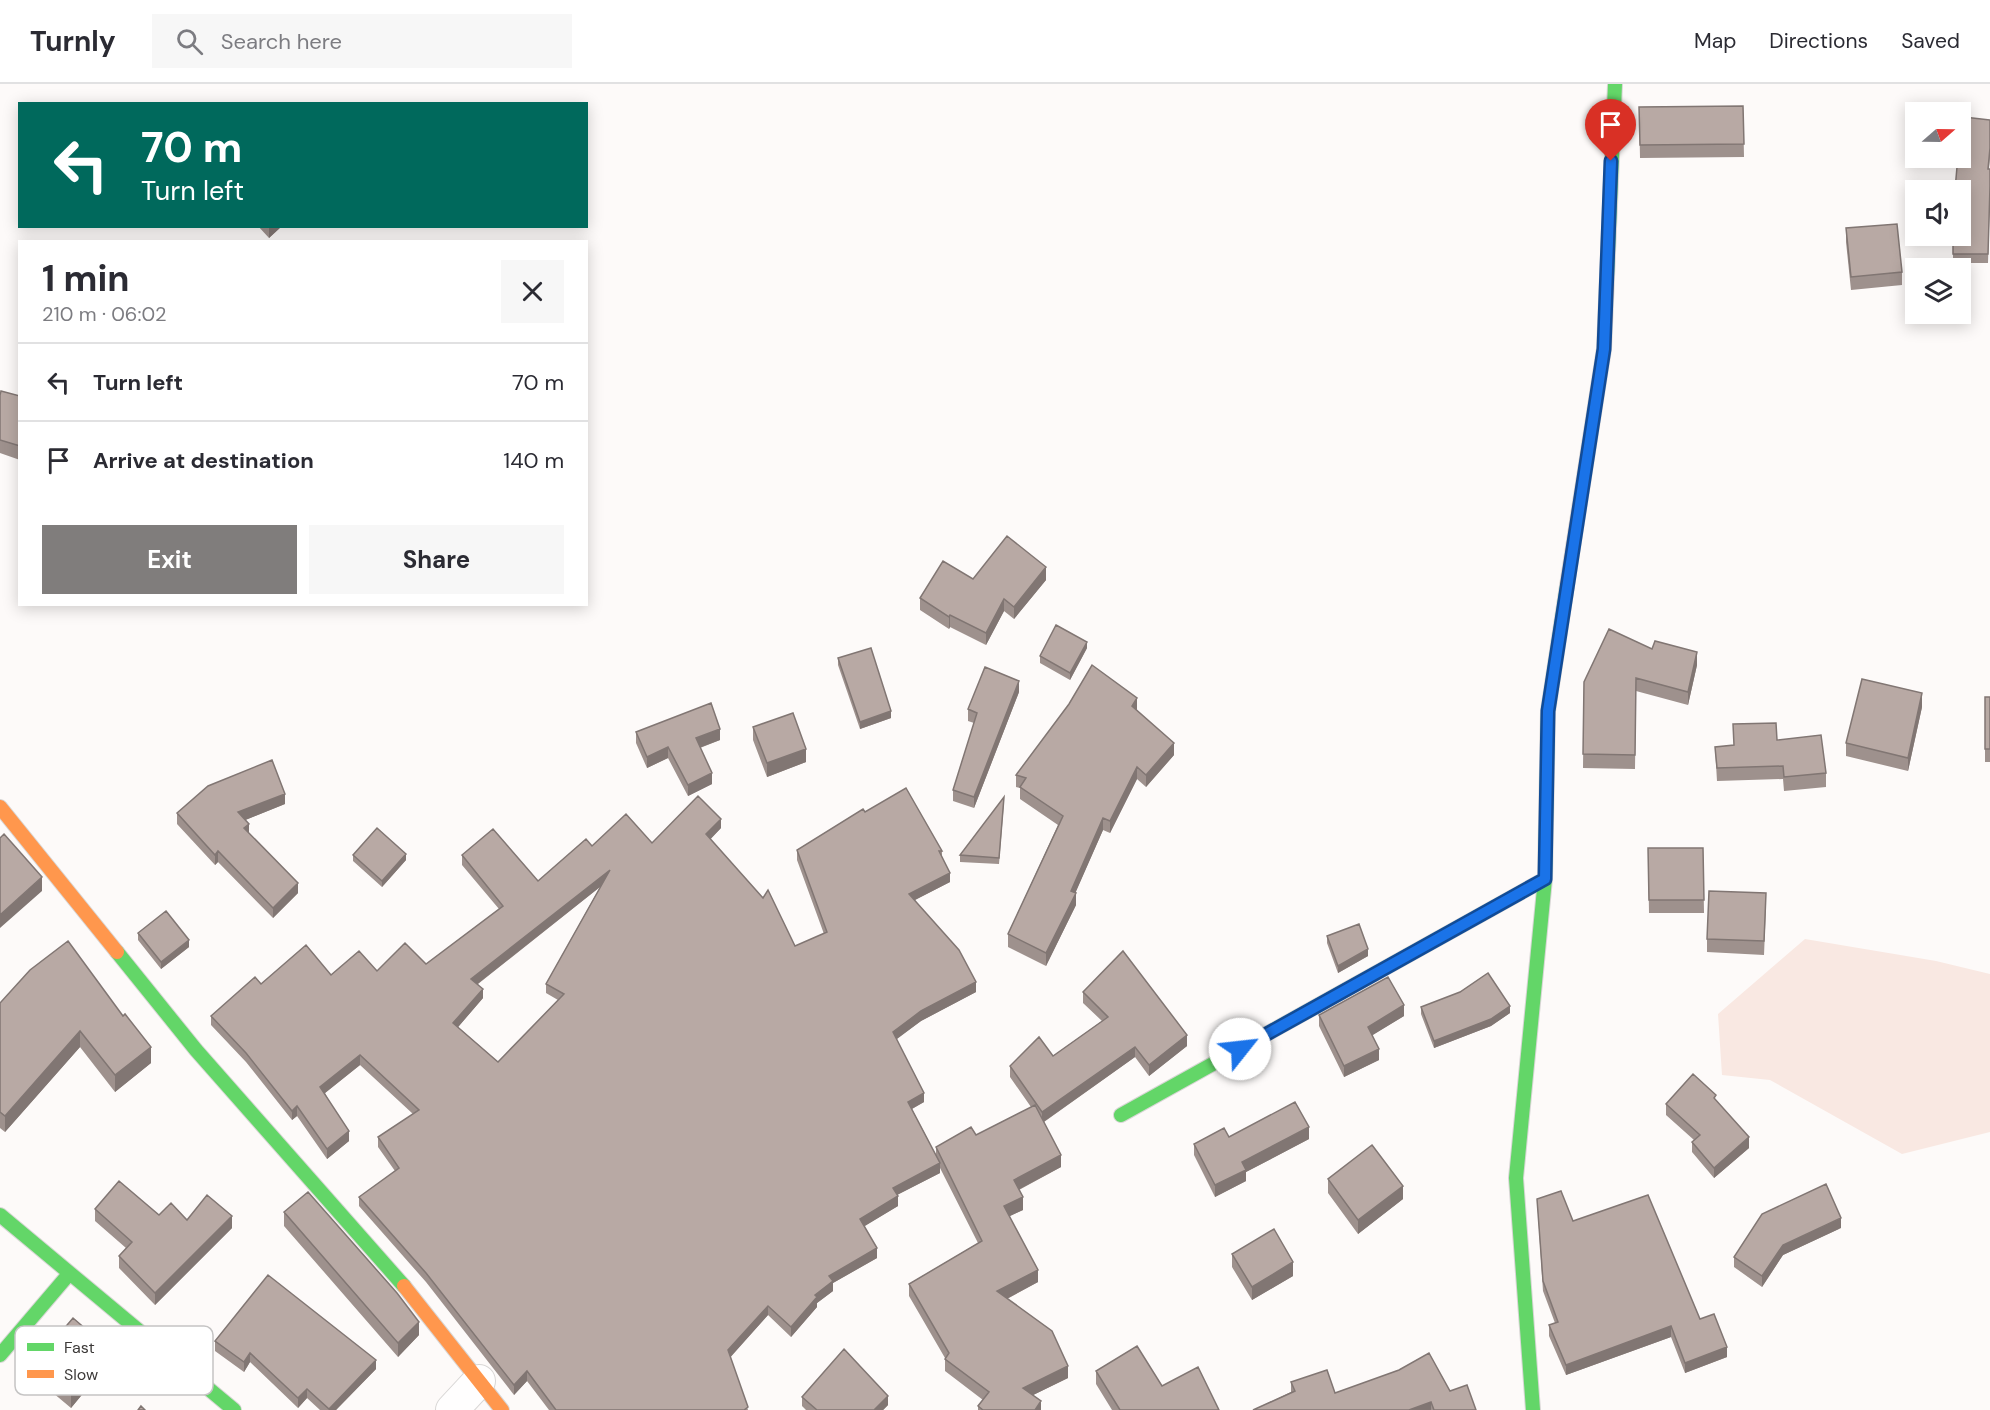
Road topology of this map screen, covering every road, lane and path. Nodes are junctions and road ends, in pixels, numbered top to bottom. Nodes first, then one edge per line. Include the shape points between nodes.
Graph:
1 (1615, 84) edge
2 (0, 807) edge
3 (1545, 879) junction
4 (1121, 1115) dead end
5 (0, 1215) edge
6 (69, 1274) junction
7 (25, 1326) edge
8 (132, 1326) edge
9 (15, 1337) edge
10 (0, 1355) edge
11 (479, 1381) junction
12 (213, 1393) edge
13 (234, 1410) edge
14 (452, 1410) edge
15 (502, 1410) edge
16 (1533, 1410) edge

1 - 3 street via 1604,349 1548,711
2 - 11 street via 196,1050 411,1294
3 - 4 street
3 - 16 street via 1516,1178
5 - 6 street
6 - 7 street
6 - 8 street
9 - 10 street
11 - 14 street
11 - 15 street
12 - 13 street

